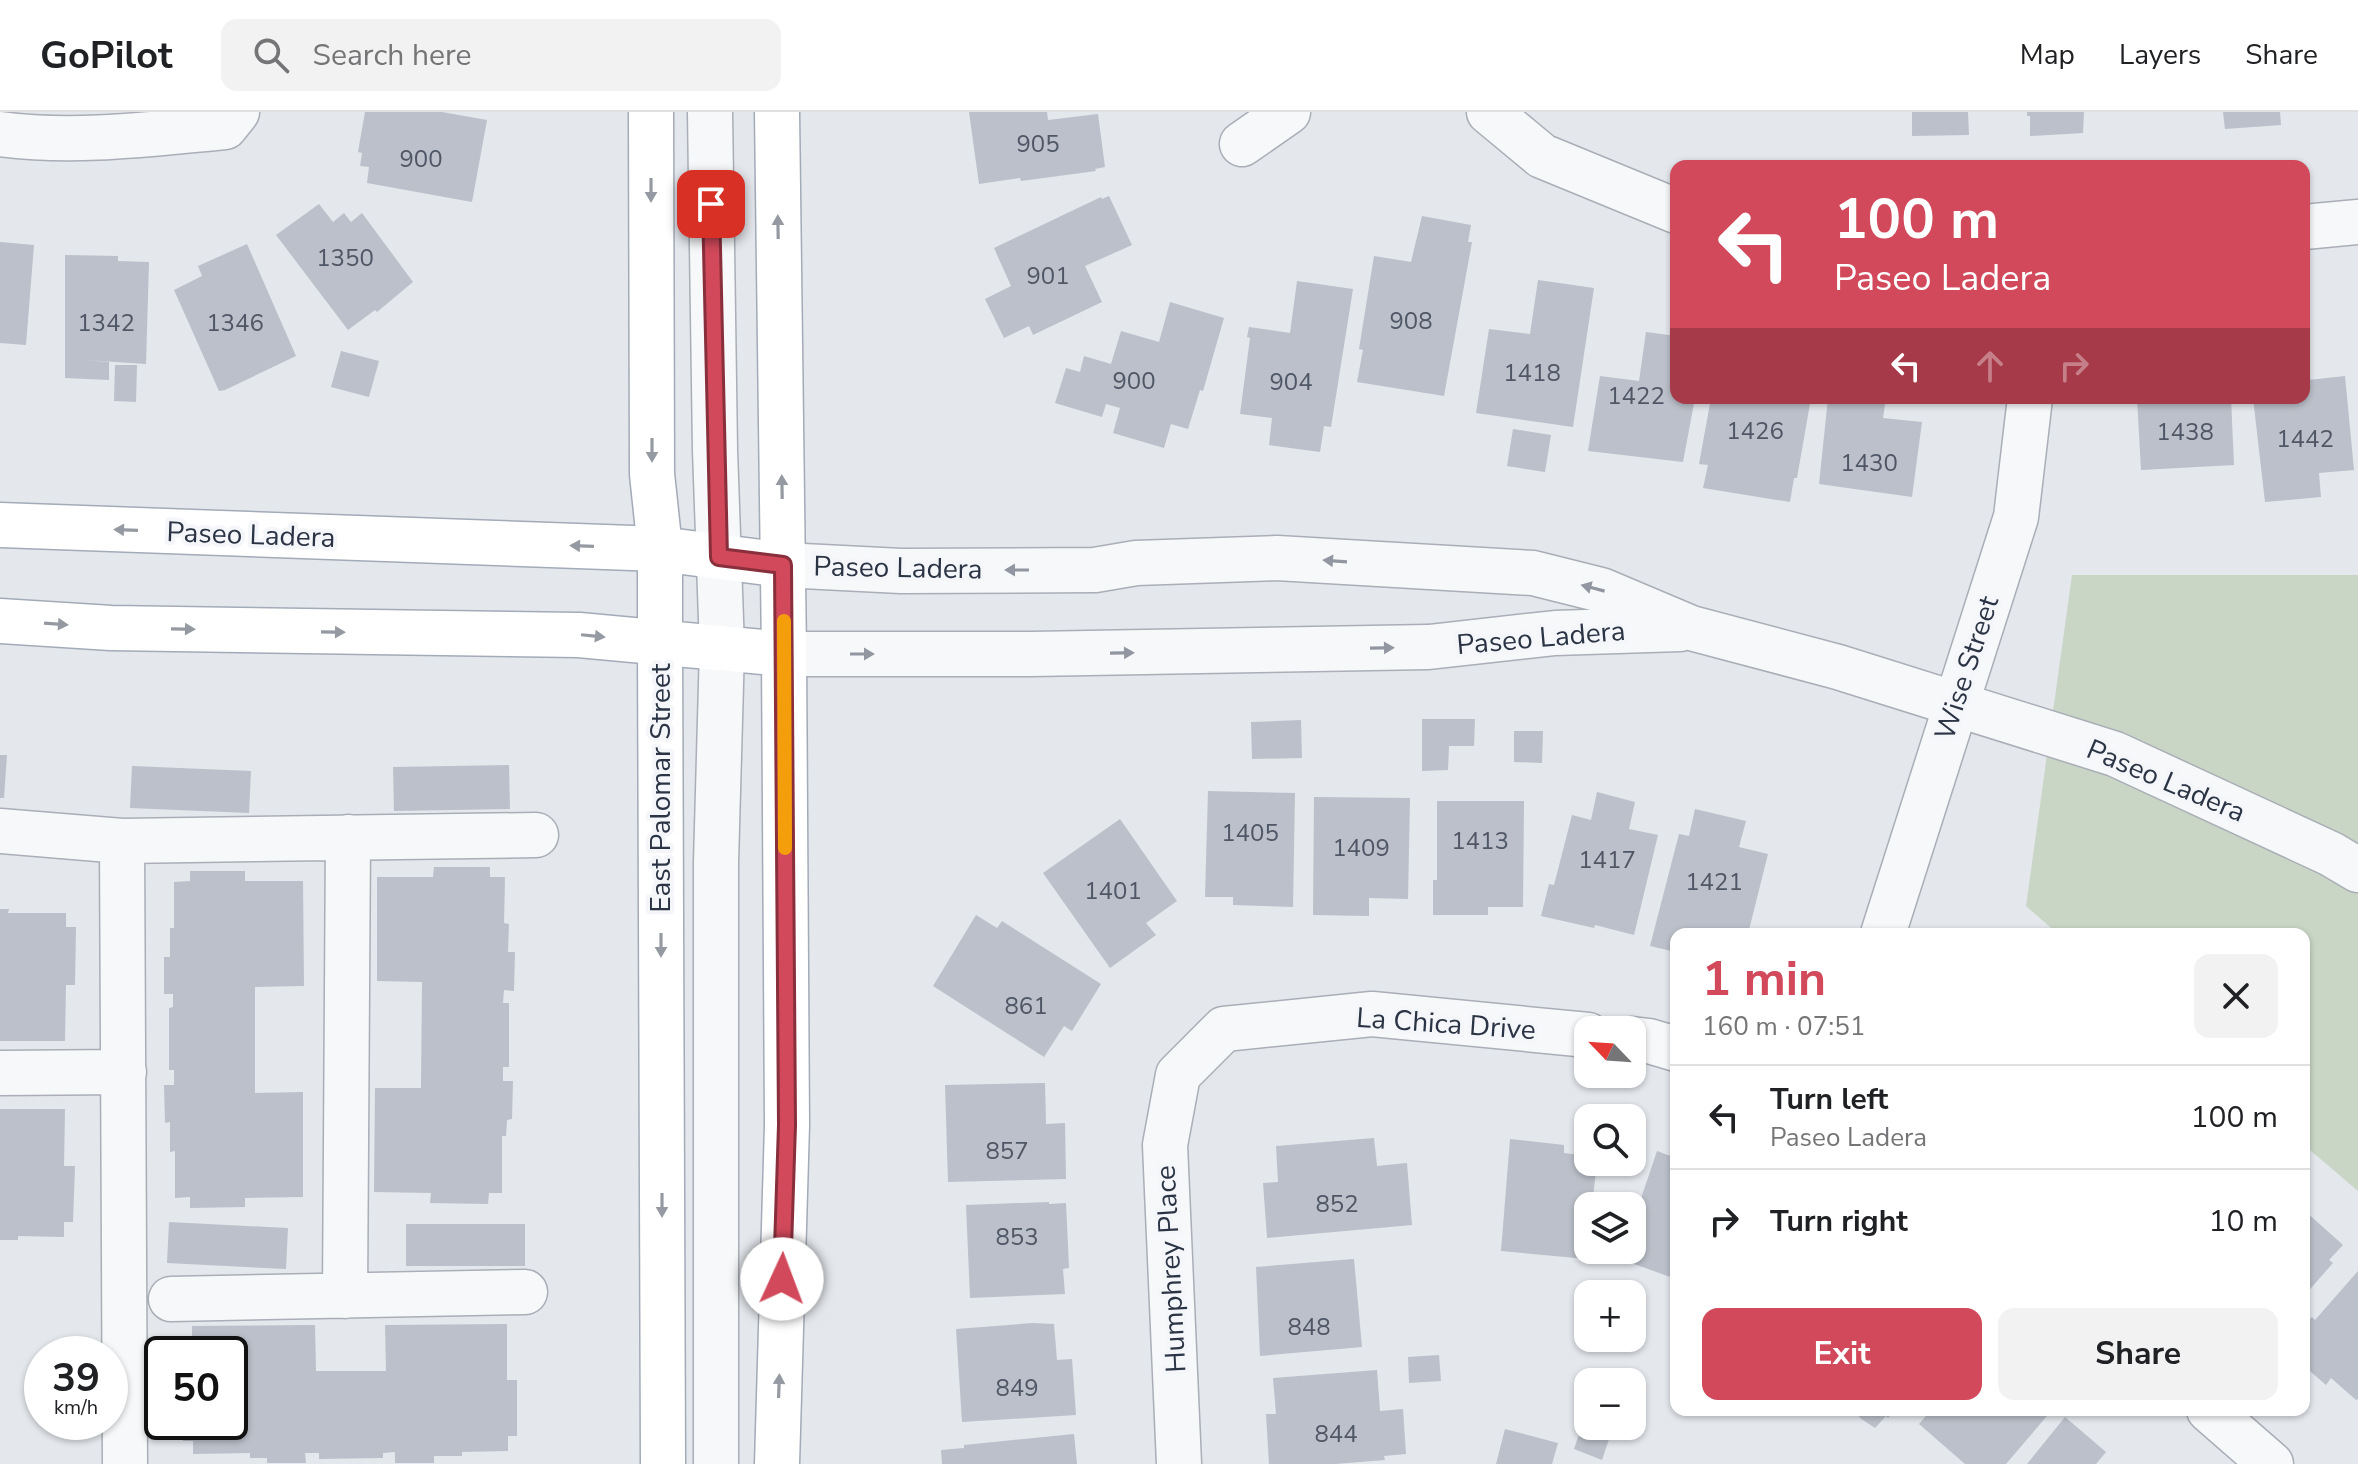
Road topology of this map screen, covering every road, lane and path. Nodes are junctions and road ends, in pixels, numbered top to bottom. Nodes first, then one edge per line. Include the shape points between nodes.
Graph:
1 (651, 112) edge
2 (710, 112) edge
3 (777, 112) edge
4 (1288, 112) edge
5 (1489, 112) edge
6 (231, 119) edge
7 (0, 134) edge
8 (1242, 144) dead end
9 (1670, 209) edge
10 (2358, 222) edge
11 (2310, 226) edge
12 (2029, 404) edge
13 (0, 525) edge
14 (660, 549) junction
15 (719, 557) junction
16 (783, 565) junction
17 (0, 621) edge
18 (1691, 628) junction
19 (660, 643) junction
20 (722, 648) junction
21 (784, 654) junction
22 (1955, 705) junction
23 (0, 831) edge
24 (536, 835) dead end
25 (348, 837) junction
26 (122, 841) junction
27 (2358, 870) edge
28 (1885, 928) edge
29 (1574, 1034) edge
30 (1646, 1041) edge
31 (1670, 1047) edge
32 (124, 1072) junction
33 (0, 1073) edge
34 (1178, 1075) joint
35 (525, 1292) dead end
36 (345, 1296) junction
37 (171, 1299) dead end
38 (2216, 1416) edge
39 (125, 1464) edge
40 (663, 1464) edge
41 (716, 1464) edge
42 (777, 1464) edge
43 (1179, 1464) edge
44 (2271, 1464) edge

1 -> 14 main road, East Palomar Street via 652,474
2 - 15 street
16 -> 3 main road
4 - 8 street
5 - 9 street via 1542,156
6 - 7 street via 104,138
10 - 11 street
12 - 22 street, Wise Street via 2016,517
14 -> 13 main road, Paseo Ladera
14 - 15 main road, Paseo Ladera
14 - 19 main road, East Palomar Street
15 - 16 main road, Paseo Ladera
15 - 20 street
18 -> 16 street, Paseo Ladera via 1601,590 1533,573 1277,558 1136,563 1095,570 901,571
16 - 21 main road
17 -> 19 main road, Paseo Ladera via 579,635
21 -> 18 street, Paseo Ladera via 1429,647 1555,633
18 - 22 street, Paseo Ladera
19 - 20 main road, Paseo Ladera
19 -> 40 main road, East Palomar Street
20 - 21 main road, Paseo Ladera
20 - 41 street via 716,863
42 -> 21 main road via 787,1125
22 - 27 street, Paseo Ladera via 2115,754
22 - 28 street, Wise Street
23 - 26 street
24 - 25 street
25 - 26 street
25 - 36 street
26 - 32 street
29 - 34 street, La Chica Drive via 1372,1014 1224,1029
30 - 31 street
32 - 33 street
32 - 39 street
34 - 43 street, Humphrey Place via 1165,1145
35 - 36 street
36 - 37 street
38 - 44 street

